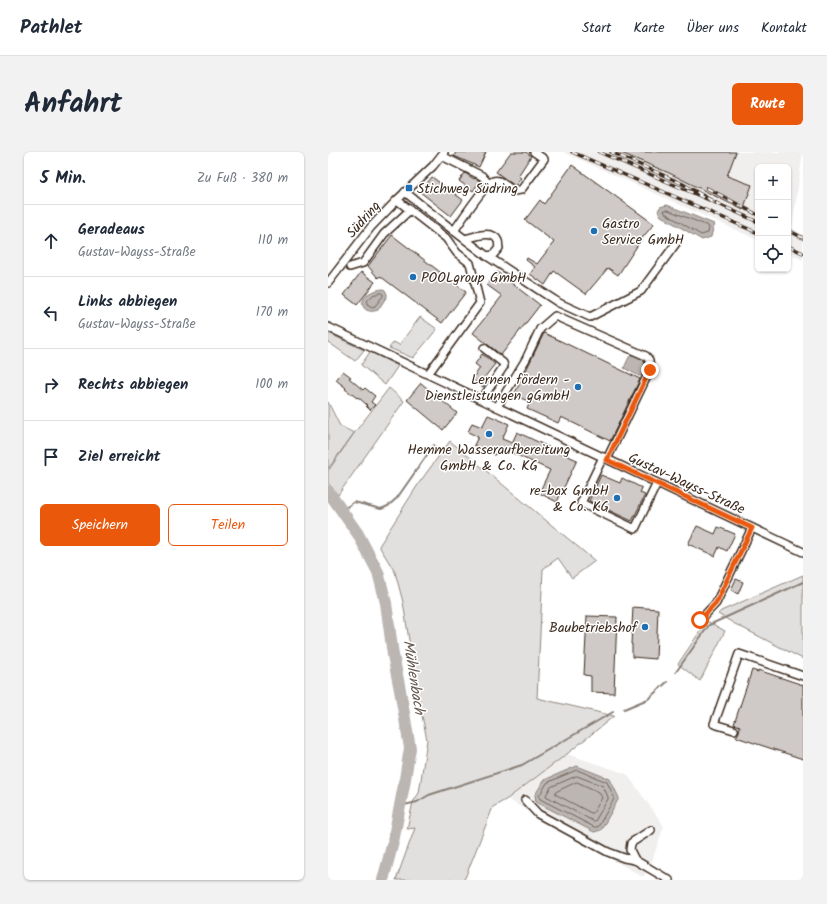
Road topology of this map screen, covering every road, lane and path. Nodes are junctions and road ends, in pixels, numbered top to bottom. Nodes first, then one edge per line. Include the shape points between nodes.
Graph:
1 (534, 152) edge
2 (443, 154) edge
3 (489, 184) junction
4 (405, 192) junction
5 (397, 200) junction
6 (410, 210) junction
7 (454, 231) junction
8 (465, 239) junction
9 (677, 242) dead end
10 (488, 256) junction
11 (350, 268) dead end
12 (328, 283) edge
13 (328, 327) edge
14 (484, 348) dead end
15 (428, 374) junction
16 (482, 399) junction
17 (497, 407) junction
18 (605, 458) junction
19 (657, 483) junction
20 (752, 528) junction
21 (803, 552) edge
22 (700, 620) dead end
23 (803, 676) edge
24 (734, 730) dead end
25 (525, 800) dead end
26 (651, 830) dead end
27 (635, 860) junction
28 (669, 880) edge

1 - 3 street via 544,159 521,190 514,191 497,180
2 - 3 street via 482,176
2 - 4 street, Südring
3 - 7 street
4 - 5 street, Südring
4 - 7 street
5 - 6 street
5 - 12 street, Südring via 371,227
6 - 11 street via 384,234 363,263
6 - 15 street via 446,238 457,253 470,264 480,303
7 - 8 street
8 - 10 street
8 - 10 street via 489,234 494,236 498,240 499,248 493,255
9 - 10 street via 641,292 590,317 559,303
13 - 15 street, Gustav-Wayss-Straße
14 - 16 street via 504,366
15 - 16 street, Gustav-Wayss-Straße
16 - 17 street, Gustav-Wayss-Straße
17 - 18 street, Gustav-Wayss-Straße
17 - 18 street via 526,359 540,329 555,316 646,356 650,370
18 - 19 street, Gustav-Wayss-Straße
18 - 19 street via 581,503 628,526 635,529
19 - 20 street, Gustav-Wayss-Straße
20 - 21 street, Gustav-Wayss-Straße
20 - 22 street, Gustav-Wayss-Straße via 716,603
23 - 24 street via 739,654 714,724
25 - 27 street via 538,814 608,852
26 - 27 street via 631,844 630,850
27 - 28 street

